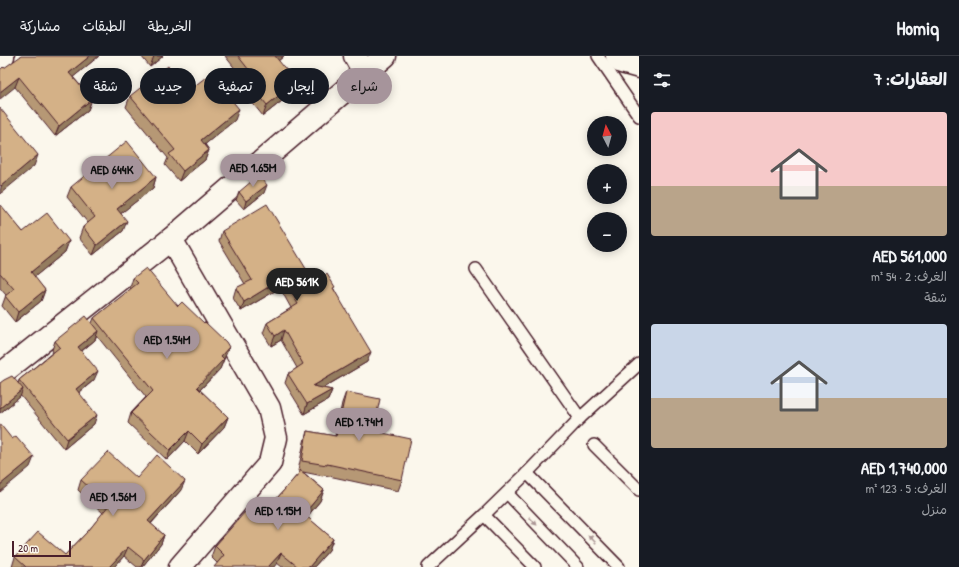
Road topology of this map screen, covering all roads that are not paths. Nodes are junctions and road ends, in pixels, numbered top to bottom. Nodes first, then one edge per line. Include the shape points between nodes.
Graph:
1 (2, 56) edge
2 (385, 56) edge
3 (598, 56) edge
4 (617, 56) edge
5 (0, 58) edge
6 (360, 65) edge
7 (639, 66) edge
8 (639, 116) edge
9 (171, 239) junction
10 (476, 269) dead end
11 (639, 364) edge
12 (0, 375) edge
13 (580, 418) junction
14 (594, 445) dead end
15 (527, 473) junction
16 (639, 490) edge
17 (506, 493) junction
18 (484, 515) junction
19 (180, 567) edge
20 (428, 567) edge
21 (535, 567) edge
22 (578, 567) edge
23 (619, 567) edge

1 - 5 street
2 - 6 street
3 - 8 lane
4 - 7 street via 621,62
6 - 9 street
9 - 12 street
9 - 19 street via 269,408 276,438 270,463
10 - 13 lane
11 - 13 lane
13 - 15 lane
14 - 16 lane
15 - 17 lane
23 -> 15 lane
17 - 18 lane
17 -> 22 lane
18 - 20 lane
18 - 21 lane

